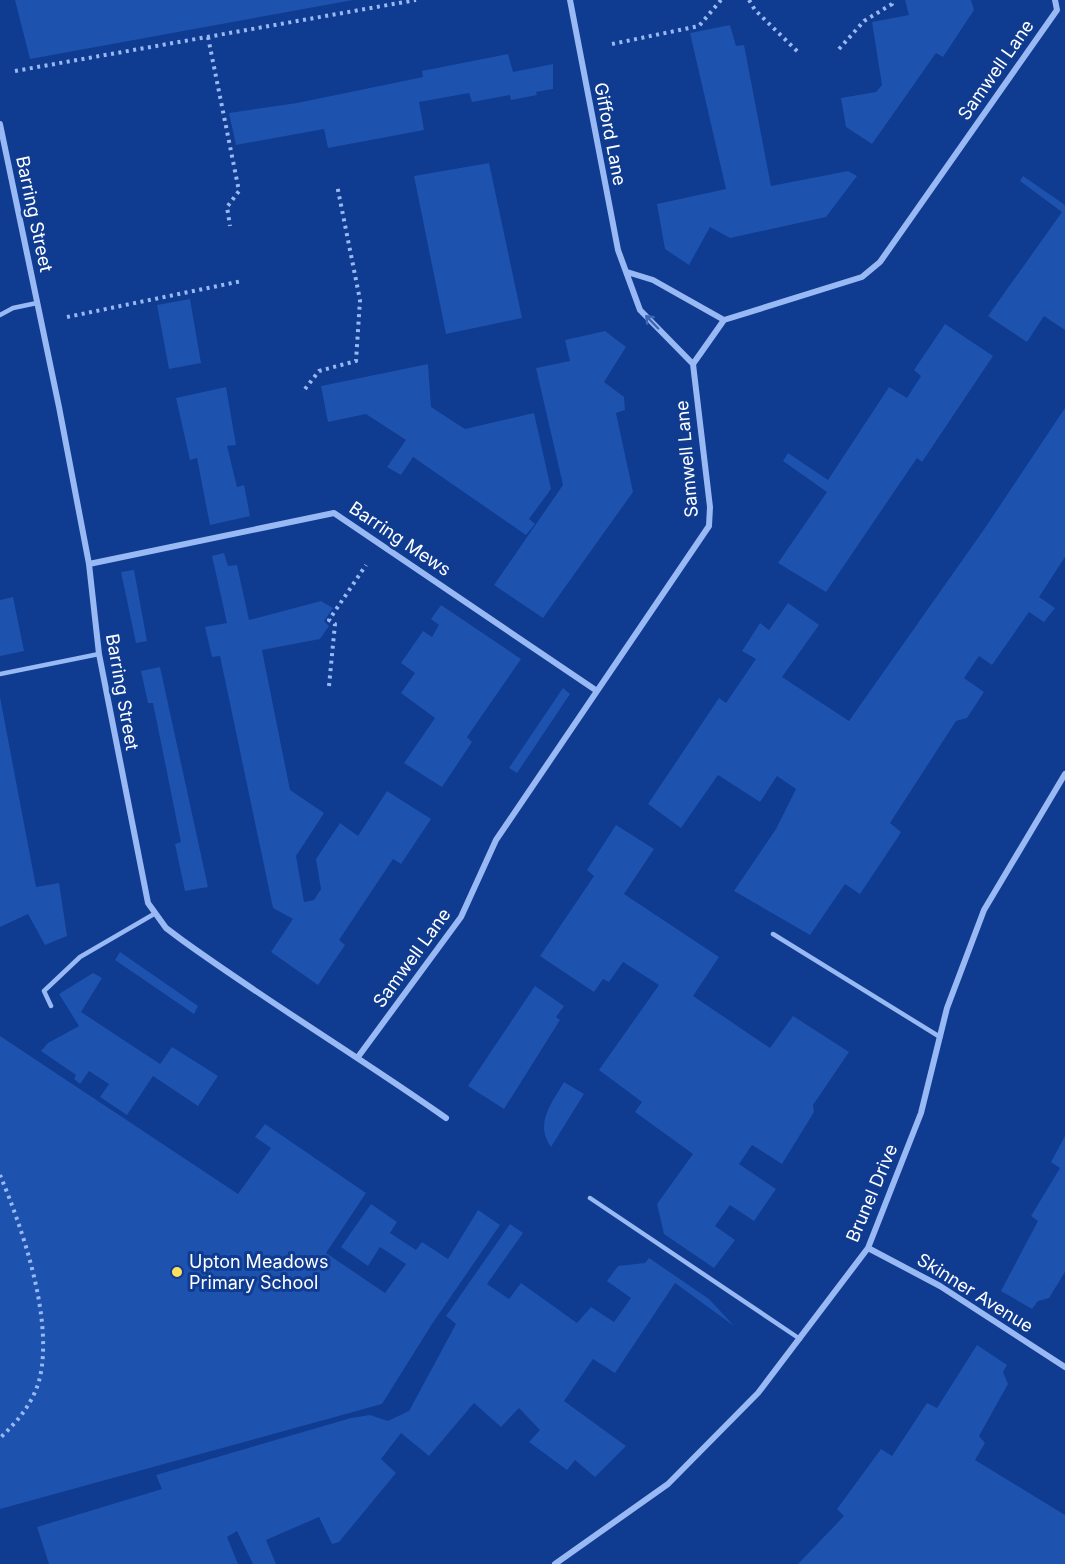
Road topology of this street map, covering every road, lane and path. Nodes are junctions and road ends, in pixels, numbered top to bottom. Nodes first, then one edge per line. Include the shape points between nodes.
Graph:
1 (416, 0) edge
2 (570, 0) edge
3 (721, 0) edge
4 (749, 0) edge
5 (892, 0) edge
6 (1055, 0) edge
7 (208, 37) junction
8 (612, 44) dead end
9 (839, 49) dead end
10 (800, 53) dead end
11 (15, 71) dead end
12 (0, 124) edge
13 (337, 184) dead end
14 (230, 226) dead end
15 (627, 272) junction
16 (242, 281) dead end
17 (37, 303) junction
18 (0, 315) edge
19 (64, 317) dead end
20 (724, 320) junction
21 (693, 364) junction
22 (305, 389) dead end
23 (380, 545) junction
24 (88, 564) junction
25 (99, 654) junction
26 (0, 674) edge
27 (329, 686) dead end
28 (597, 691) junction
29 (1065, 774) edge
30 (154, 914) junction
31 (773, 934) dead end
32 (51, 1006) dead end
33 (940, 1036) junction
34 (358, 1057) junction
35 (446, 1118) dead end
36 (0, 1175) edge
37 (590, 1198) dead end
38 (868, 1248) junction
39 (800, 1340) junction
40 (1065, 1367) edge
41 (0, 1438) edge
42 (555, 1564) edge

1 - 7 path
2 - 15 street, Gifford Lane via 618,250
3 - 8 path via 699,26
4 - 10 path
5 - 9 path via 892,4 864,21
6 - 20 street, Samwell Lane via 1057,10 880,262 862,277
7 - 11 path
7 - 14 path via 239,191 227,207
12 - 17 street, Barring Street
13 - 22 path via 360,300 356,361 319,371
15 - 20 street via 653,280
21 -> 15 street, Gifford Lane via 640,310
16 - 19 path
17 - 18 lane
17 - 24 street, Barring Street
20 - 21 street
21 - 28 street, Samwell Lane via 709,526
23 - 24 street, Barring Mews via 334,513
23 - 27 path via 329,620 335,624
23 - 28 street, Barring Mews
24 - 25 street, Barring Street
25 - 26 lane
25 - 30 street, Barring Street via 139,865
28 - 34 street, Samwell Lane via 496,840 461,917
29 - 33 street, Brunel Drive via 984,909 946,1008
30 - 32 lane via 80,957 44,991
30 - 34 street, Barring Street via 166,928 238,981
31 - 33 lane
33 - 38 street, Brunel Drive via 921,1113
34 - 35 street, Barring Street
36 - 41 path via 21,1225 43,1327 40,1378 22,1417
37 - 39 lane
38 - 39 street, Brunel Drive
38 - 40 street, Skinner Avenue via 939,1286
39 - 42 street, Brunel Drive via 758,1394 668,1484

